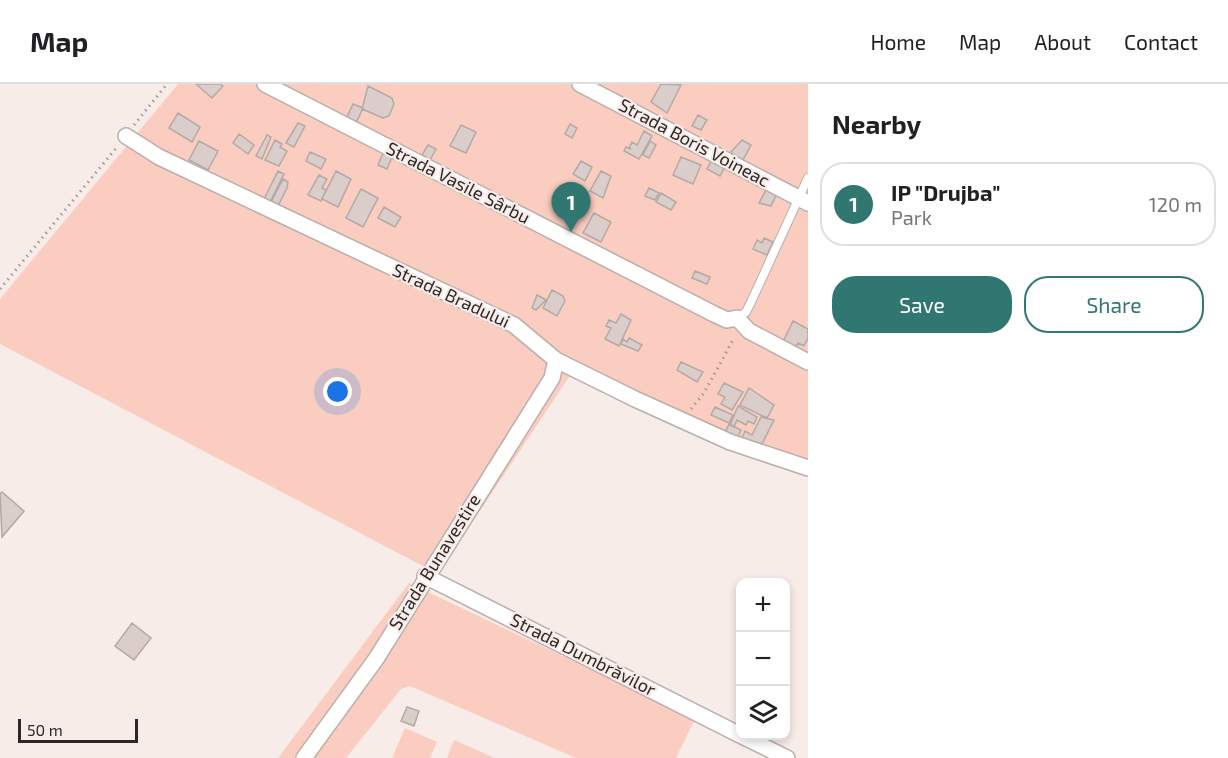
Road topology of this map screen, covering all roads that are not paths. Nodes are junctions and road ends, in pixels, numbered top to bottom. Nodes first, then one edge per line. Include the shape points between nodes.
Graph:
1 (265, 84) edge
2 (580, 84) edge
3 (126, 136) road end
4 (808, 178) edge
5 (803, 200) edge
6 (739, 322) junction
7 (556, 360) junction
8 (808, 362) edge
9 (808, 468) edge
10 (425, 576) junction
11 (736, 732) edge
12 (751, 740) edge
13 (304, 758) edge
14 (787, 758) edge

1 - 6 street, Strada Vasile Sârbu via 714,314
2 - 5 street, Strada Boris Voineac
3 - 7 street, Strada Bradului via 159,157 514,325
4 - 5 lane
5 - 6 lane
6 - 8 street, Strada Vasile Sârbu
7 - 9 street, Strada Bradului via 730,442
7 - 10 street, Strada Bunavestire via 552,378
10 - 11 street, Strada Dumbrăvilor
10 - 13 street, Strada Bunavestire via 375,658
12 - 14 street, Strada Dumbrăvilor

